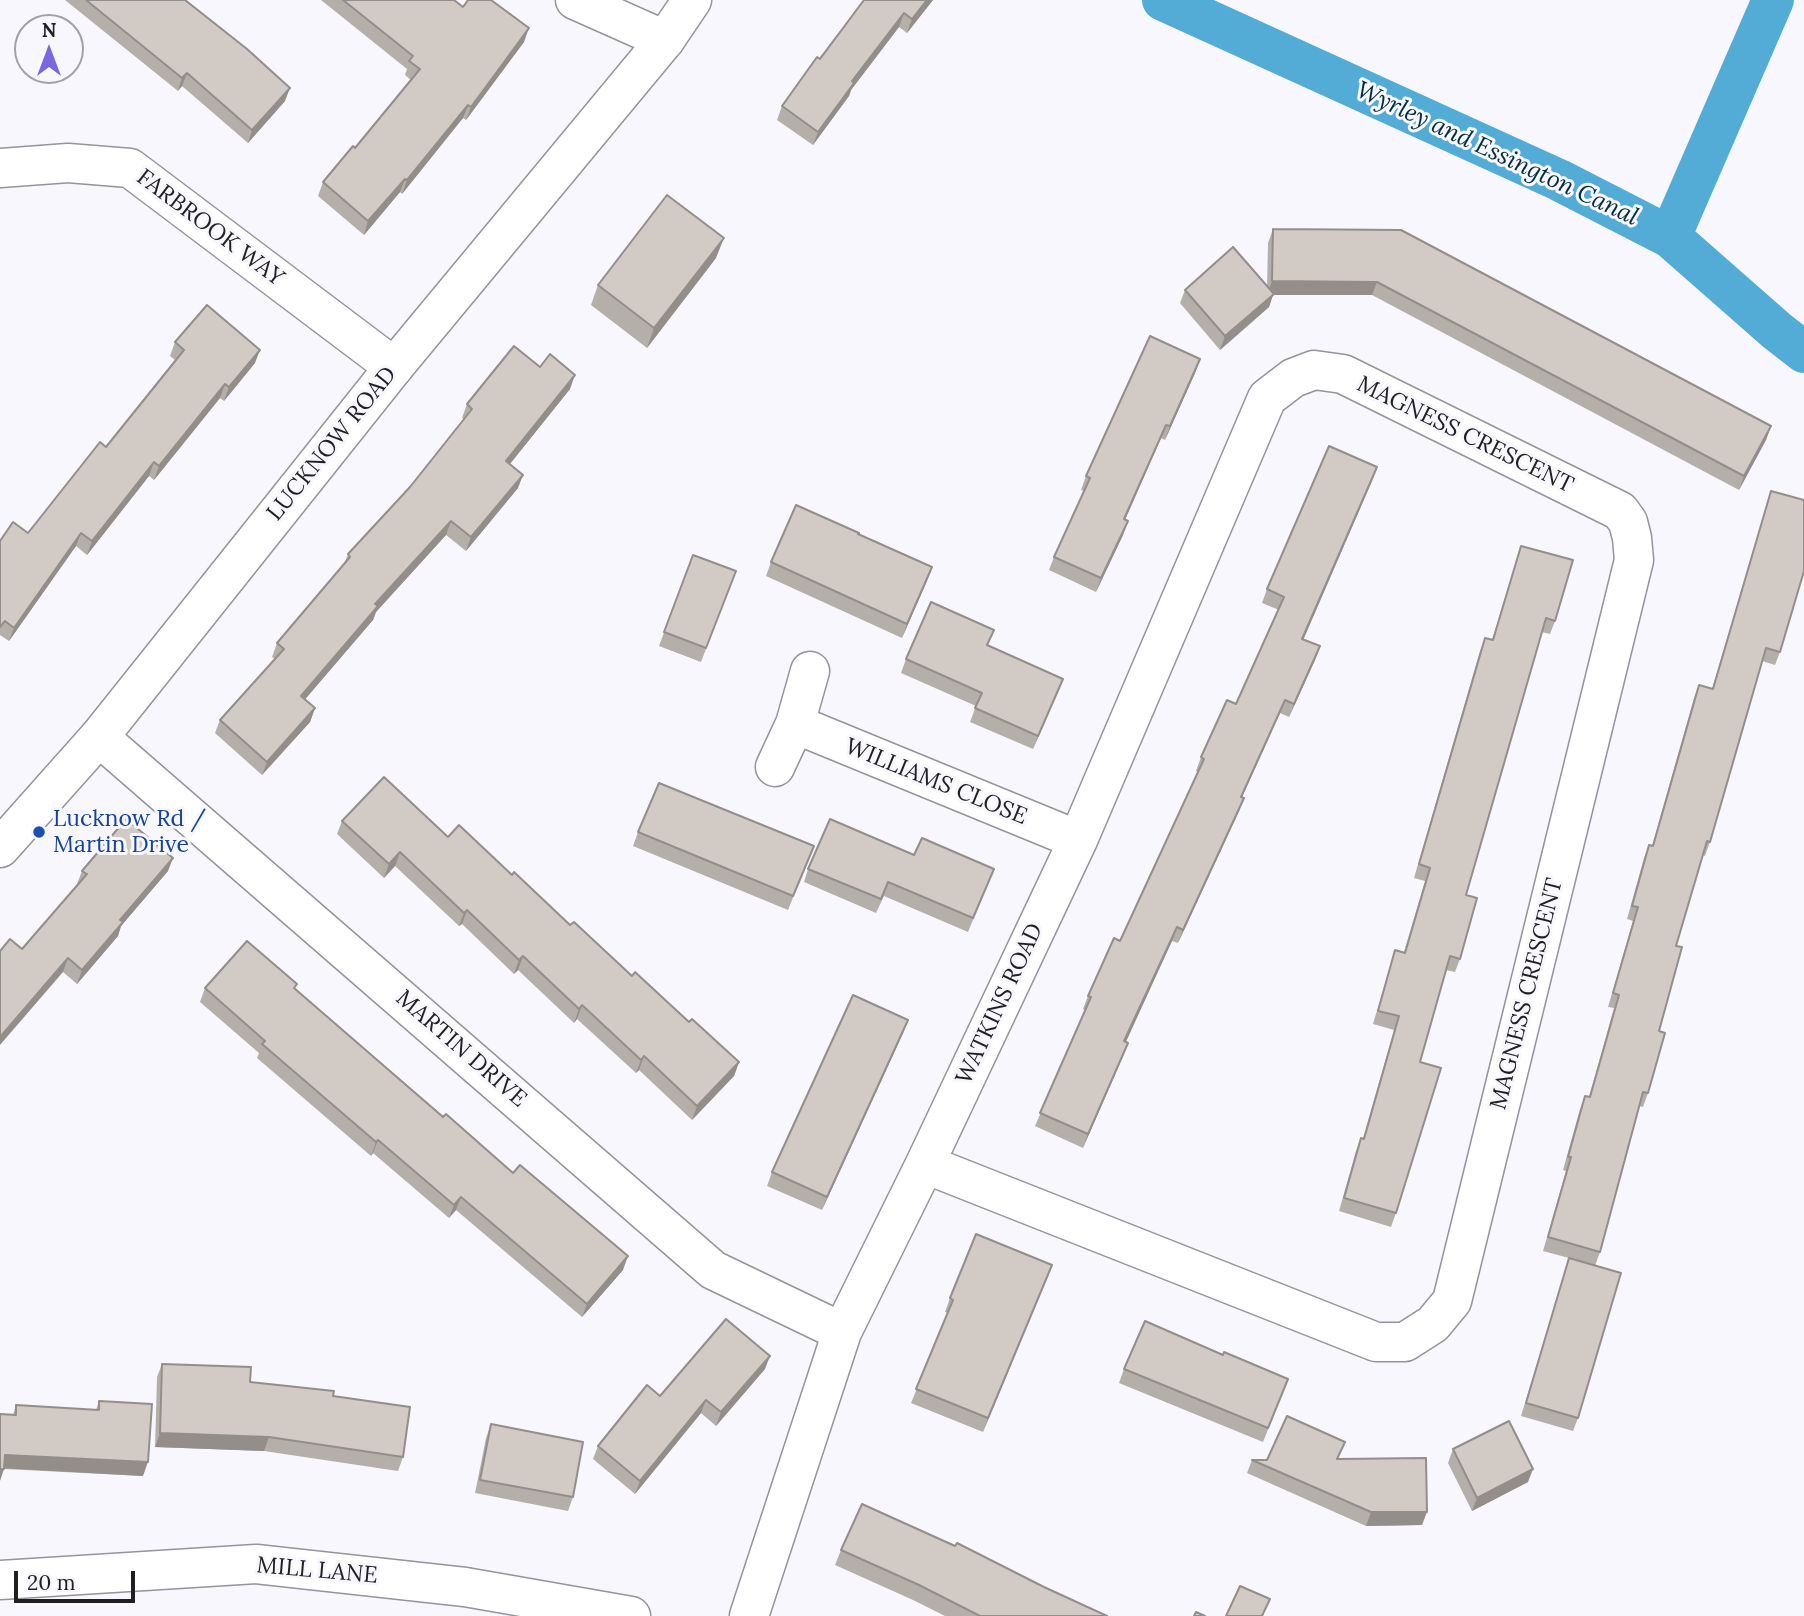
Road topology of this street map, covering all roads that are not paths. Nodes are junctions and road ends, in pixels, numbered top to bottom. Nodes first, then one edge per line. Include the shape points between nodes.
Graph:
1 (575, 0) edge
2 (692, 0) edge
3 (665, 40) junction
4 (0, 168) edge
5 (394, 367) junction
6 (1267, 398) joint
7 (810, 671) dead end
8 (795, 724) junction
9 (99, 737) junction
10 (775, 767) dead end
11 (1078, 840) junction
12 (0, 848) edge
13 (925, 1164) junction
14 (842, 1332) junction
15 (0, 1580) edge
16 (631, 1616) edge
17 (749, 1616) edge

1 - 3 street
2 - 3 street, LUCKNOW ROAD
3 - 5 street, LUCKNOW ROAD
4 - 5 street, FARBROOK WAY via 68,163 130,168
5 - 9 street, LUCKNOW ROAD
6 - 11 street, WATKINS ROAD
6 - 13 street, MAGNESS CRESCENT via 1293,378 1314,370 1343,374 1620,511 1632,537 1634,560 1452,1301 1433,1324 1405,1342 1376,1342
7 - 8 street
8 - 10 street
8 - 11 street, WILLIAMS CLOSE
9 - 12 street, LUCKNOW ROAD
9 - 14 street, MARTIN DRIVE via 713,1270
11 - 13 street, WATKINS ROAD
13 - 14 street, WATKINS ROAD
14 - 17 street, WATKINS ROAD
15 - 16 street, MILL LANE via 256,1564 465,1587

